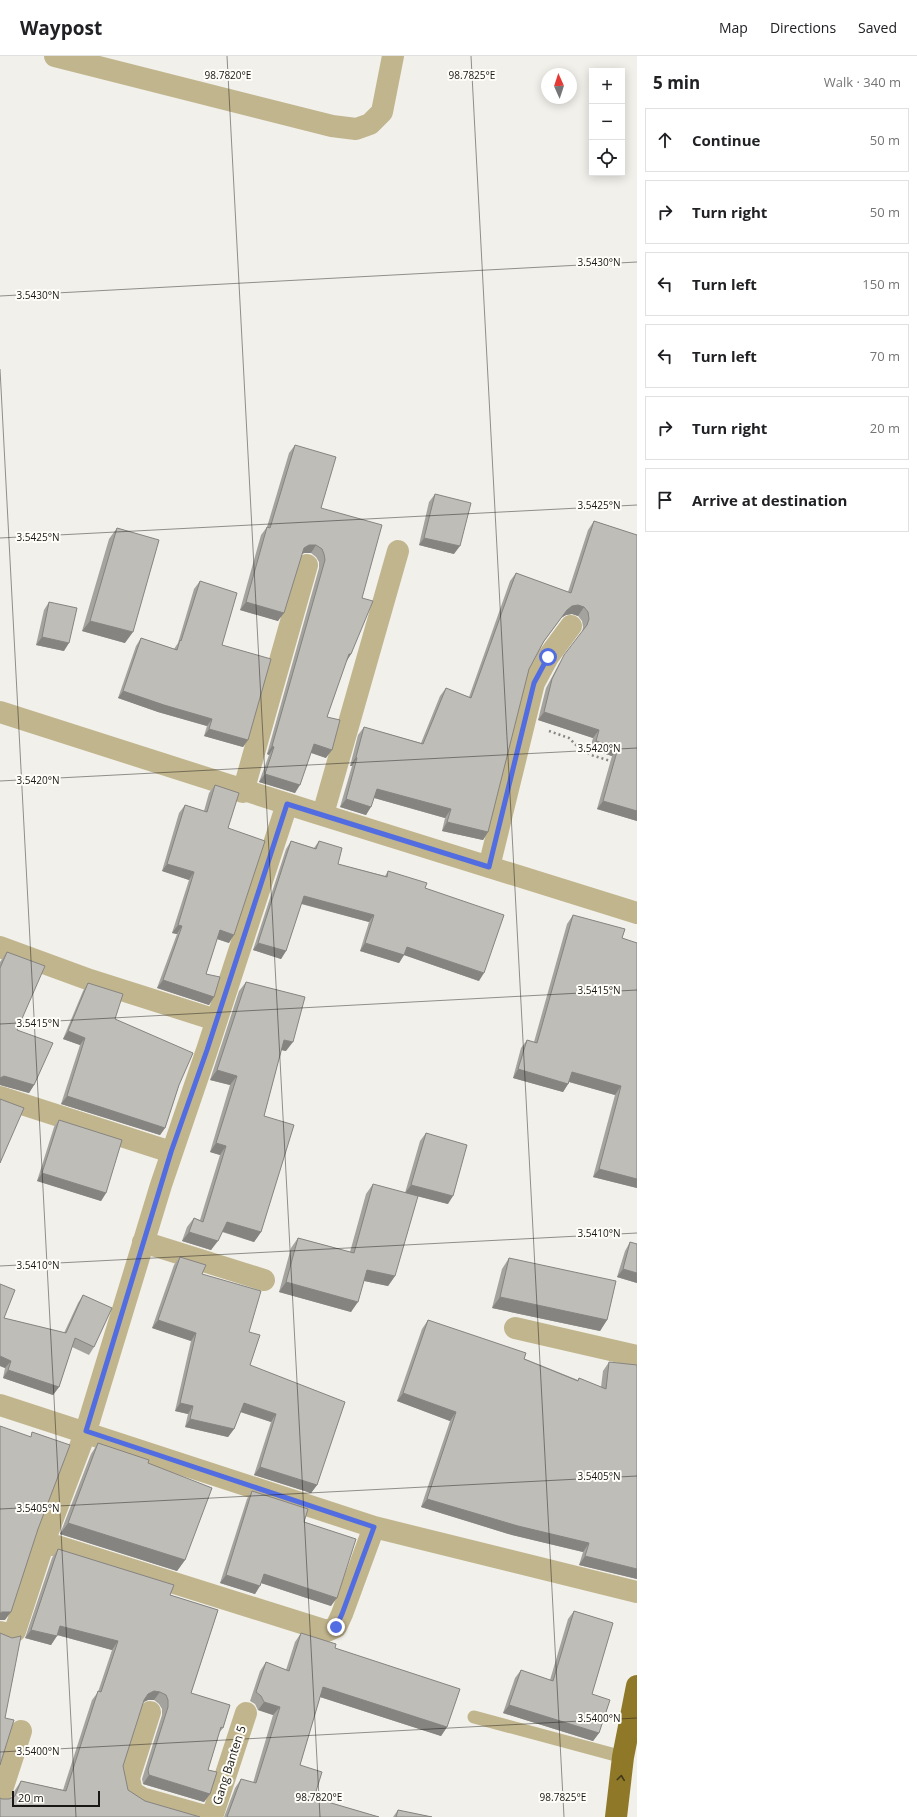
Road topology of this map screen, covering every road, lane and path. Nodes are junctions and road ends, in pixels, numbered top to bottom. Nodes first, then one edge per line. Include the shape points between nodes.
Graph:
1 (55, 56) edge
2 (393, 56) edge
3 (398, 551) dead end
4 (307, 565) dead end
5 (571, 626) dead end
6 (0, 712) edge
7 (525, 722) junction
8 (622, 764) edge
9 (242, 792) junction
10 (287, 804) junction
11 (323, 814) junction
12 (489, 867) junction
13 (637, 913) edge
14 (0, 947) edge
15 (216, 1020) junction
16 (0, 1097) edge
17 (171, 1152) junction
18 (143, 1242) junction
19 (264, 1280) dead end
20 (516, 1328) dead end
21 (637, 1356) edge
22 (0, 1404) edge
23 (86, 1431) junction
24 (374, 1527) junction
25 (44, 1542) junction
26 (637, 1592) edge
27 (0, 1632) edge
28 (637, 1686) edge
29 (150, 1712) dead end
30 (246, 1712) dead end
31 (474, 1717) dead end
32 (21, 1731) dead end
33 (623, 1757) junction
34 (0, 1796) edge
35 (210, 1817) edge
36 (616, 1817) edge

1 - 2 street via 332,126 356,129 370,124 382,112
3 - 11 street
4 - 9 street
5 - 7 street via 534,683
6 - 9 street
7 - 8 path via 569,738 591,755
7 - 12 street
9 - 10 street
10 - 11 street
10 - 15 street
11 - 12 street
12 - 13 street
14 - 15 street via 90,980
15 - 17 street
16 - 17 street
17 - 18 street
18 - 19 street
18 - 23 street
20 - 21 street
22 - 23 street
23 - 24 street
23 - 25 street
24 - 25 street via 336,1627 326,1631
24 - 26 street
25 - 27 street via 15,1632
28 - 33 highway
29 - 35 street via 129,1778 132,1792 142,1798
30 - 35 street, Gang Banten 5
31 - 33 lane
32 - 34 street
36 -> 33 highway

